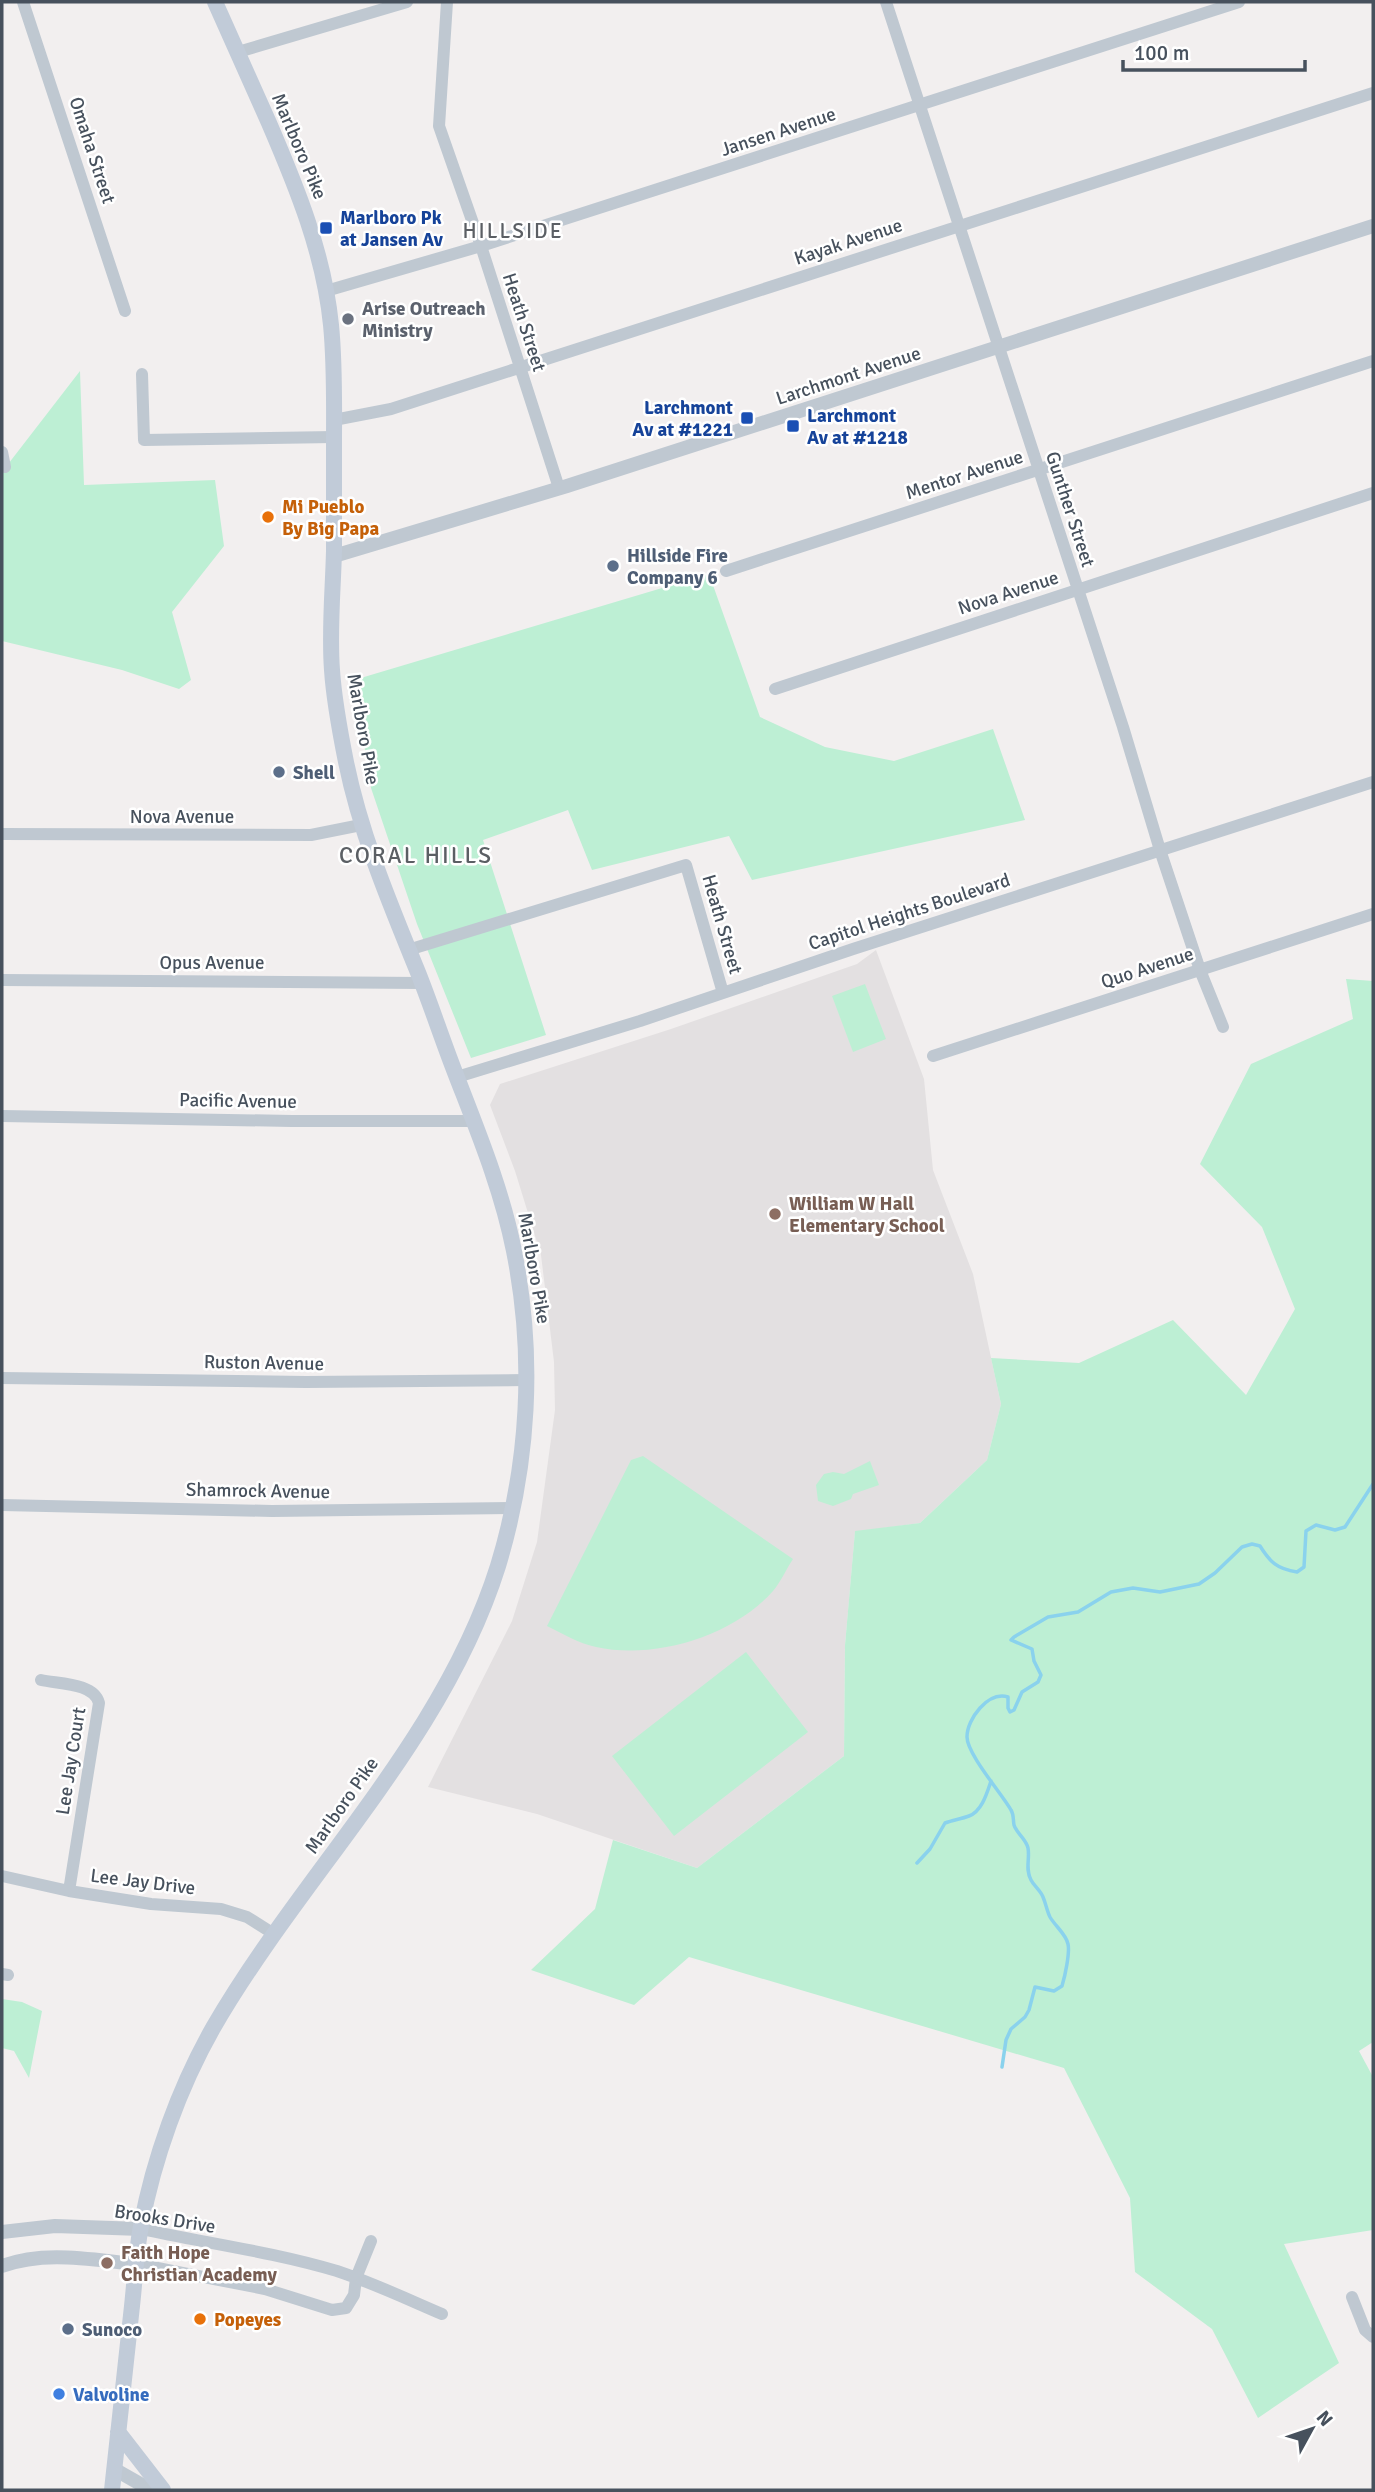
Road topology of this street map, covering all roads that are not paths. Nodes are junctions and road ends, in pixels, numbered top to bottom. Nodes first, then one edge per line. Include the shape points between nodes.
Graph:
1 (23, 2) edge
2 (215, 2) edge
3 (407, 2) edge
4 (447, 2) edge
5 (886, 2) edge
6 (1239, 2) edge
7 (238, 52) junction
8 (1373, 93) edge
9 (919, 106) junction
10 (960, 226) junction
11 (1373, 226) edge
12 (481, 246) junction
13 (326, 291) junction
14 (124, 312) dead end
15 (999, 348) junction
16 (1373, 361) edge
17 (520, 367) junction
18 (142, 374) dead end
19 (334, 428) junction
20 (2, 452) edge
21 (5, 467) dead end
22 (1037, 470) junction
23 (559, 488) junction
24 (1373, 493) edge
25 (334, 556) junction
26 (726, 571) dead end
27 (1076, 590) junction
28 (775, 689) dead end
29 (1373, 782) edge
30 (361, 825) junction
31 (2, 834) edge
32 (1160, 849) junction
33 (1373, 914) edge
34 (408, 950) junction
35 (1200, 970) junction
36 (2, 980) edge
37 (422, 983) junction
38 (723, 993) junction
39 (1223, 1027) dead end
40 (933, 1056) dead end
41 (457, 1077) junction
42 (2, 1116) edge
43 (474, 1121) junction
44 (2, 1378) edge
45 (526, 1380) junction
46 (2, 1505) edge
47 (513, 1508) junction
48 (41, 1680) dead end
49 (2, 1876) edge
50 (69, 1891) junction
51 (274, 1934) junction
52 (141, 2229) junction
53 (2, 2232) edge
54 (371, 2241) dead end
55 (137, 2264) junction
56 (2, 2266) edge
57 (356, 2278) junction
58 (1353, 2298) dead end
59 (442, 2314) dead end
60 (1373, 2337) edge
61 (118, 2432) junction
62 (114, 2469) junction
63 (111, 2490) edge
64 (151, 2490) edge
65 (163, 2490) edge

1 - 14 street, Omaha Street
2 - 7 main road, Marlboro Pike
3 - 7 street
4 - 12 street, Heath Street via 439,126
5 - 9 street, Gunther Street
6 - 9 street, Jansen Avenue
7 - 13 main road, Marlboro Pike via 306,214
8 - 10 street, Kayak Avenue
9 - 10 street, Gunther Street
9 - 12 street, Jansen Avenue
10 - 15 street, Gunther Street
10 - 17 street, Kayak Avenue
11 - 15 street, Larchmont Avenue
12 - 13 street, Jansen Avenue
12 - 17 street, Heath Street
13 - 19 main road, Marlboro Pike
15 - 22 street, Gunther Street
15 - 23 street, Larchmont Avenue
16 - 22 street, Mentor Avenue
17 - 19 street, Kayak Avenue
17 - 23 street, Heath Street
18 - 19 street, Kayak Avenue via 144,440
19 - 25 main road, Marlboro Pike
20 - 21 street
22 - 26 street, Mentor Avenue
22 - 27 street, Gunther Street
23 - 25 street, Larchmont Avenue
24 - 27 street, Nova Avenue
25 - 30 main road, Marlboro Pike via 332,674
27 - 28 street, Nova Avenue
27 - 32 street, Gunther Street
29 - 32 street, Capitol Heights Boulevard
30 - 31 street, Nova Avenue via 311,835
30 - 34 main road, Marlboro Pike
32 - 35 street, Gunther Street
32 - 38 street, Capitol Heights Boulevard
33 - 35 street, Quo Avenue
34 - 37 main road, Marlboro Pike
34 - 38 street, Heath Street via 686,865
35 - 39 street, Gunther Street
35 - 40 street, Quo Avenue
36 - 37 street, Opus Avenue
37 - 41 main road, Marlboro Pike
38 - 41 street, Capitol Heights Boulevard
41 - 43 main road, Marlboro Pike
42 - 43 street, Pacific Avenue
43 - 45 main road, Marlboro Pike via 514,1251
44 - 45 street, Ruston Avenue
45 - 47 main road, Marlboro Pike via 524,1438
46 - 47 street, Shamrock Avenue via 272,1511
47 - 51 main road, Marlboro Pike via 484,1603 447,1683 405,1752
48 - 50 street, Lee Jay Court via 85,1689 96,1695 99,1703
49 - 50 street, Lee Jay Drive
50 - 51 street, Lee Jay Drive via 221,1909 247,1917
51 - 52 main road, Marlboro Pike via 195,2062 162,2148
52 - 53 street, Brooks Drive via 55,2226
52 - 55 main road, Marlboro Pike
52 - 57 street, Brooks Drive via 296,2260
54 - 57 street
55 - 56 street via 51,2257
55 - 57 street via 265,2289 332,2310 346,2308
55 - 61 main road, Marlboro Pike
57 - 59 street, Brooks Drive
58 - 60 street
61 - 62 main road, Marlboro Pike
61 - 65 main road
62 - 63 main road, Marlboro Pike
62 - 64 street

